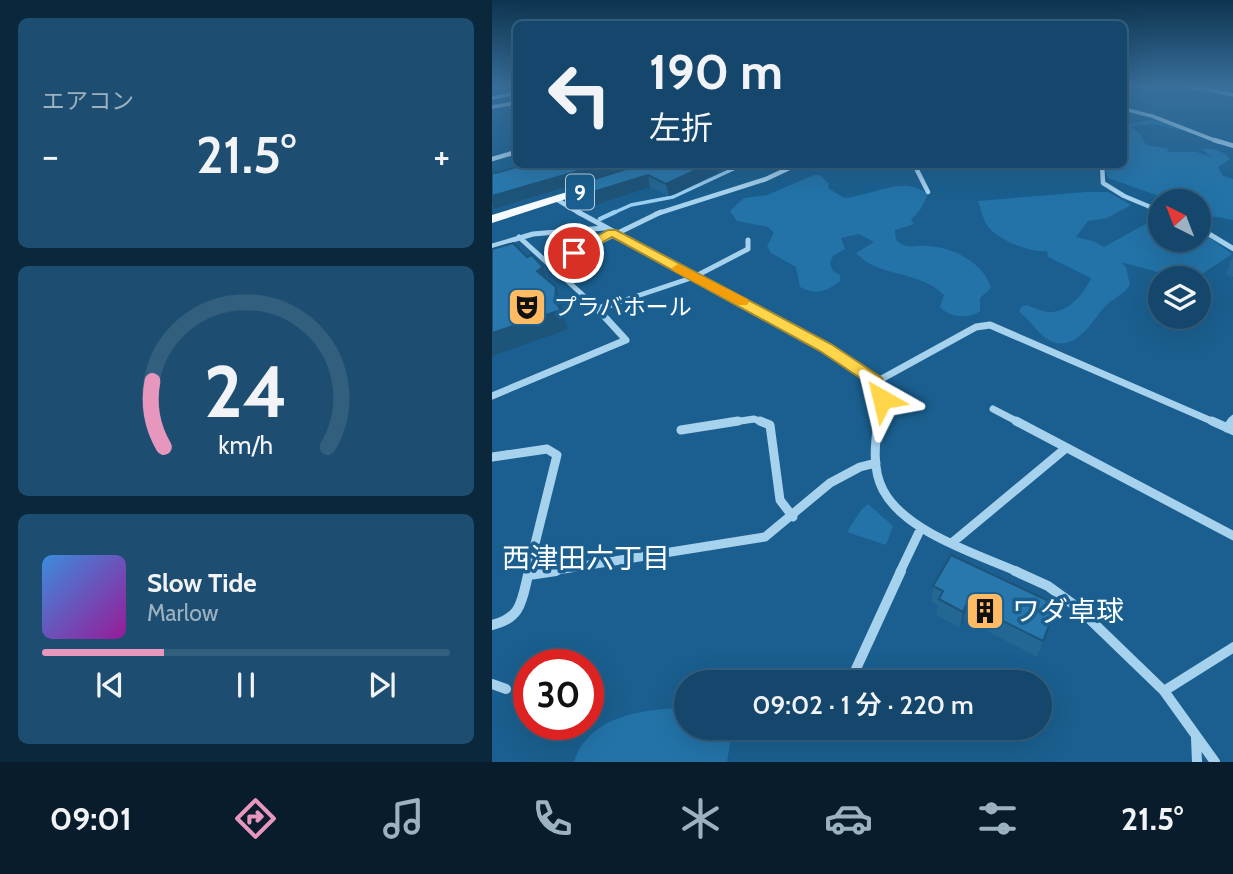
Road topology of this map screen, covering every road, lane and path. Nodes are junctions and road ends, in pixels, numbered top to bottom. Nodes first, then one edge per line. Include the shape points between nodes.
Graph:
1 (1167, 121) edge
2 (1232, 145) edge
3 (513, 153) edge
4 (492, 159) edge
5 (791, 168) edge
6 (916, 168) edge
7 (1102, 168) edge
8 (606, 184) edge
9 (928, 192) dead end
10 (556, 199) junction
11 (1148, 206) edge
12 (492, 219) edge
13 (604, 228) junction
14 (612, 232) junction
15 (1211, 235) edge
16 (519, 237) junction
17 (748, 240) dead end
18 (492, 246) edge
19 (1233, 249) edge
20 (550, 266) junction
21 (694, 277) junction
22 (598, 309) junction
23 (876, 382) junction
24 (492, 397) edge
25 (993, 410) dead end
26 (1233, 418) edge
27 (680, 430) dead end
28 (1230, 430) edge
29 (1066, 448) junction
30 (492, 457) edge
31 (876, 463) junction
32 (793, 517) junction
33 (921, 528) junction
34 (1233, 536) edge
35 (953, 542) junction
36 (529, 575) junction
37 (492, 625) edge
38 (1233, 647) edge
39 (856, 670) edge
40 (492, 684) edge
41 (506, 689) dead end
42 (1164, 691) junction
43 (1196, 737) junction
44 (1197, 762) edge
45 (1215, 762) edge

1 - 2 street via 1204,139
3 - 4 street
5 - 14 street
6 - 9 street
7 - 11 street via 1103,183
8 - 10 highway, 9
10 - 12 highway, 9
10 - 13 street
13 - 14 street
13 - 16 street
14 - 20 street
14 - 21 street
15 - 19 street
16 - 18 street
16 - 20 street
17 - 21 street via 748,249
20 - 22 street
21 - 22 street
21 - 23 street via 816,342
22 - 24 street via 626,340
23 - 28 street via 985,324
23 - 31 street via 882,399
25 - 29 street
26 - 28 street
27 - 32 street via 754,419 770,425 780,500
29 - 34 street
29 - 35 street
30 - 36 street via 547,449 557,455
31 - 32 street via 841,475
31 - 33 street via 890,500
32 - 36 street via 765,537
33 - 35 street
33 - 39 street
35 - 42 street via 1061,595
36 - 37 street via 519,610 505,622
38 - 42 street
40 - 41 street
42 - 43 street
43 - 44 street
43 - 45 street

